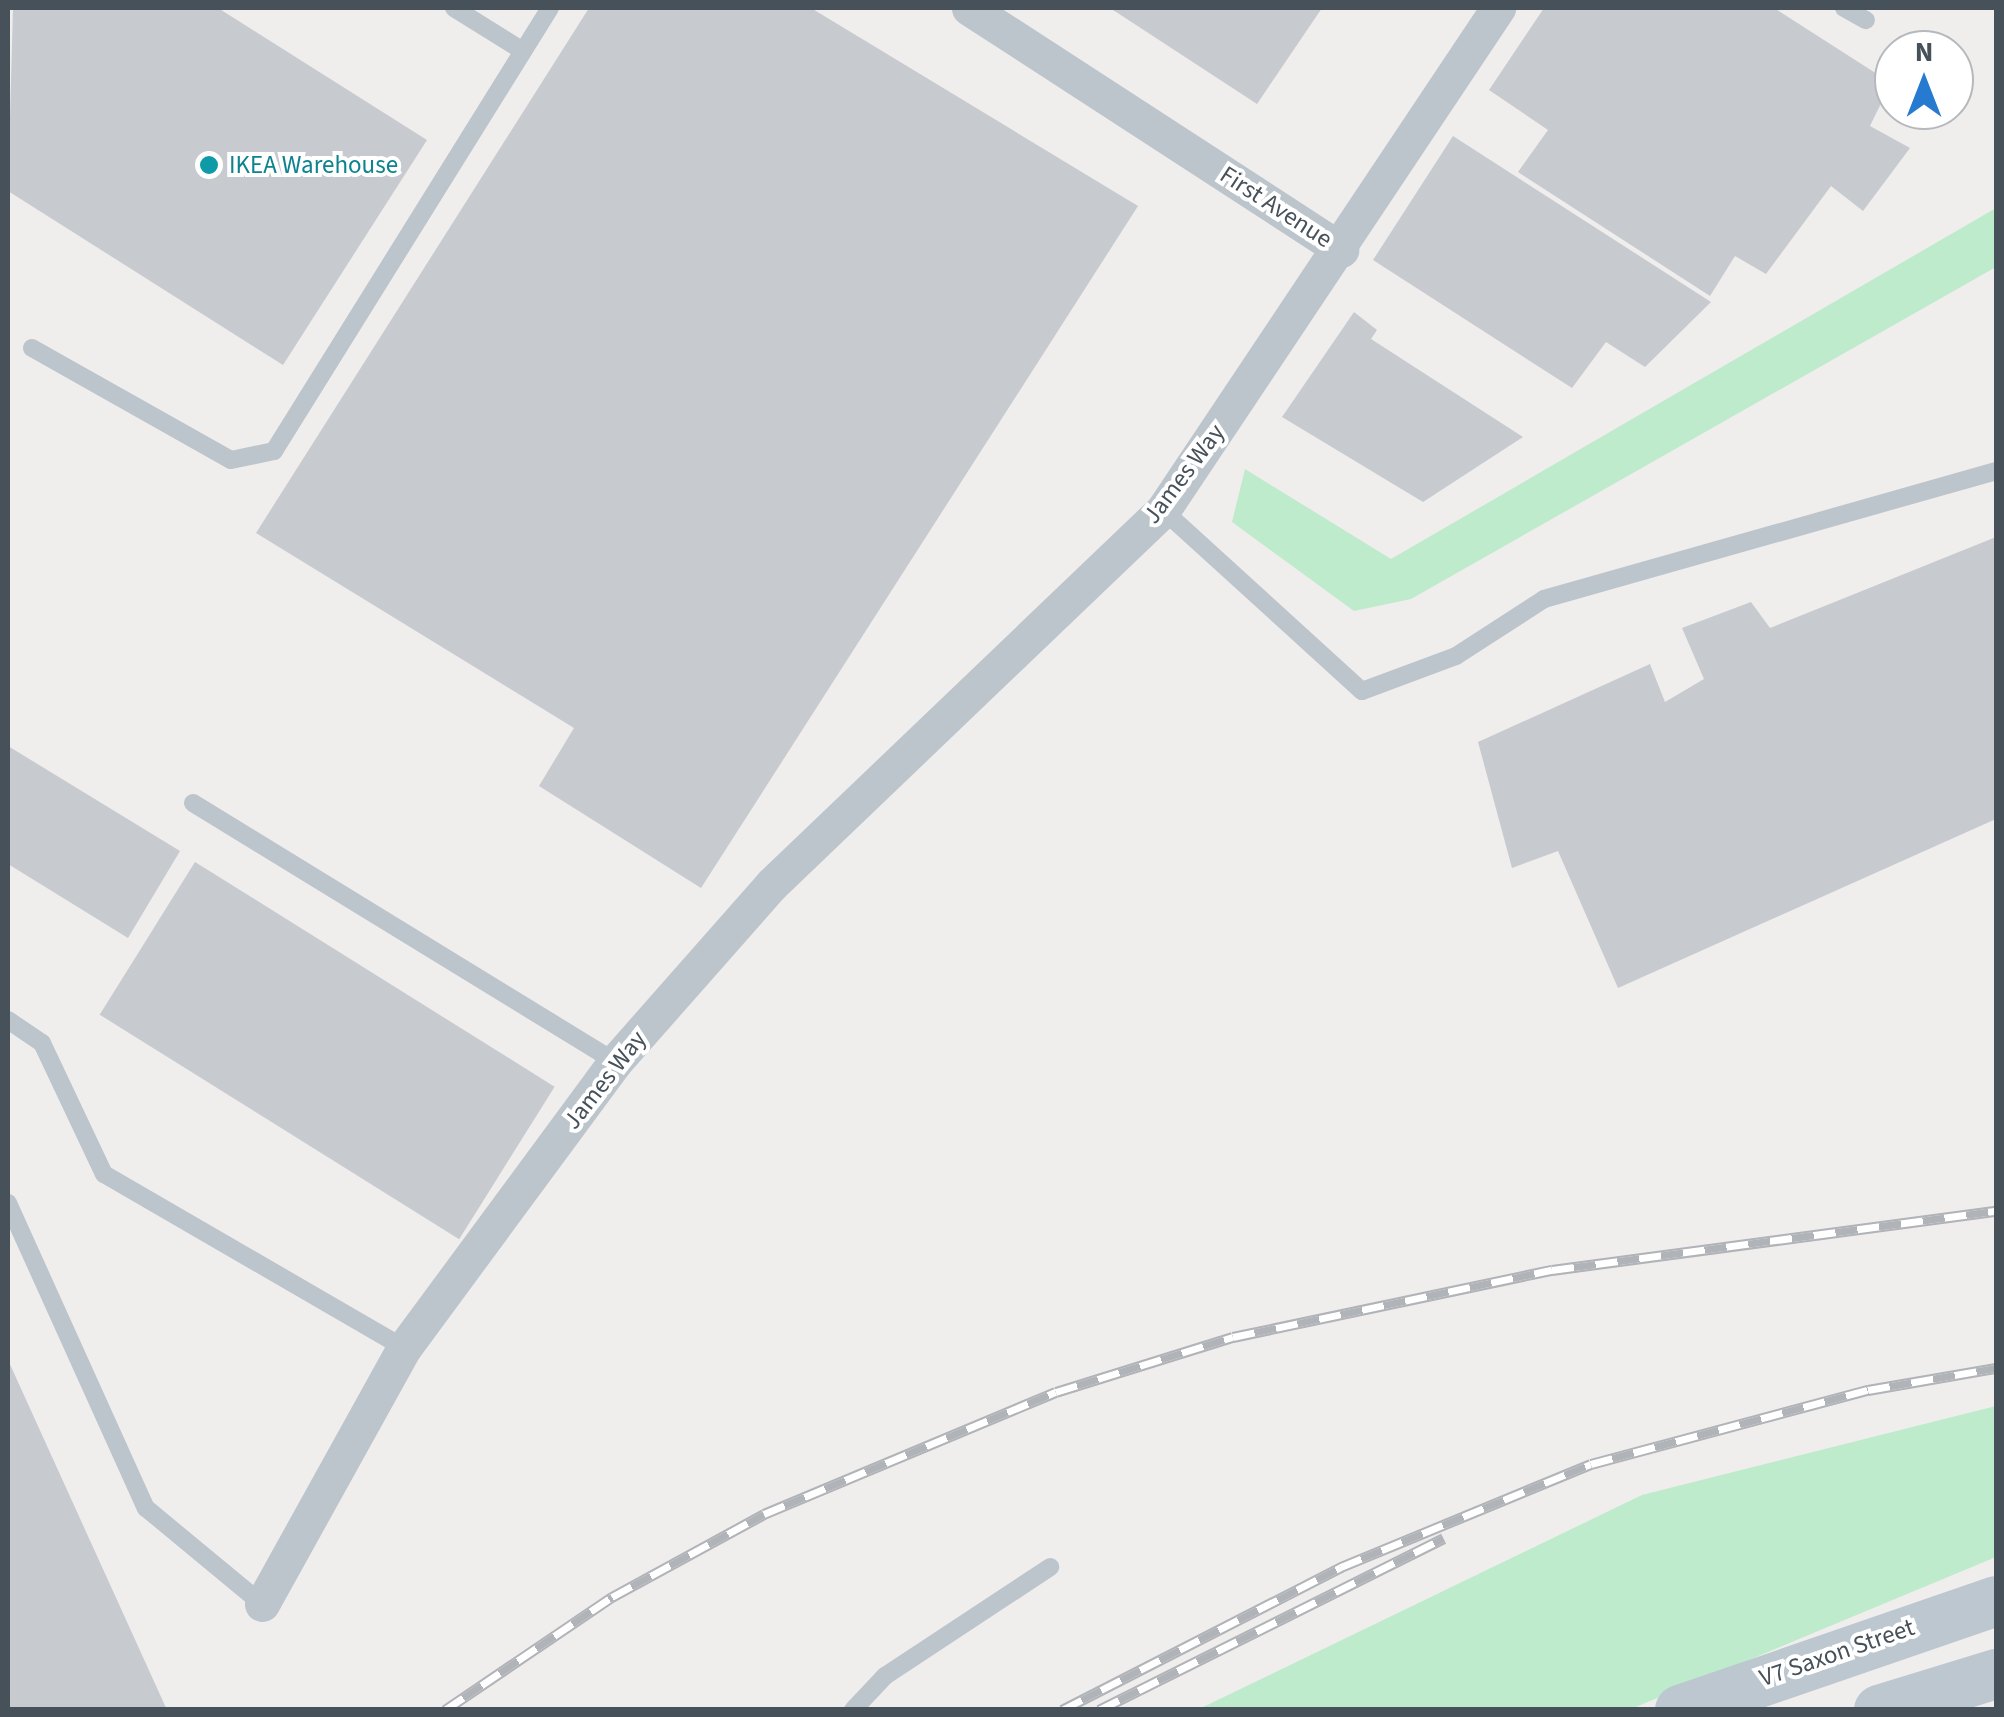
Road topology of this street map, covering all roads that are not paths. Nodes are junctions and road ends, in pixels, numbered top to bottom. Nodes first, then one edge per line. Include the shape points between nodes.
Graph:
1 (454, 8) edge
2 (550, 8) edge
3 (969, 8) edge
4 (1498, 8) edge
5 (1844, 8) edge
6 (1866, 20) dead end
7 (522, 52) junction
8 (1340, 250) junction
9 (32, 348) dead end
10 (1996, 471) edge
11 (1163, 510) junction
12 (193, 803) dead end
13 (8, 1020) edge
14 (615, 1062) junction
15 (8, 1203) edge
16 (404, 1348) junction
17 (1050, 1566) dead end
18 (1996, 1601) edge
19 (262, 1604) joint
20 (1996, 1674) edge
21 (853, 1710) edge
22 (1680, 1710) edge
23 (1878, 1710) edge

1 - 7 lane
2 - 7 lane
3 - 8 street, First Avenue
4 - 8 street, First Avenue
5 - 6 lane
7 - 9 lane via 274,451 232,460
8 - 11 street, James Way
10 - 11 lane via 1544,599 1456,656 1362,692
11 - 14 street, James Way via 772,884
12 - 14 lane
13 - 16 lane via 42,1043 104,1174
14 - 16 street, James Way
15 - 19 lane, James Way via 146,1508
16 - 19 street, James Way
17 - 21 lane via 885,1676
18 - 22 main road, V7 Saxon Street
20 - 23 main road

